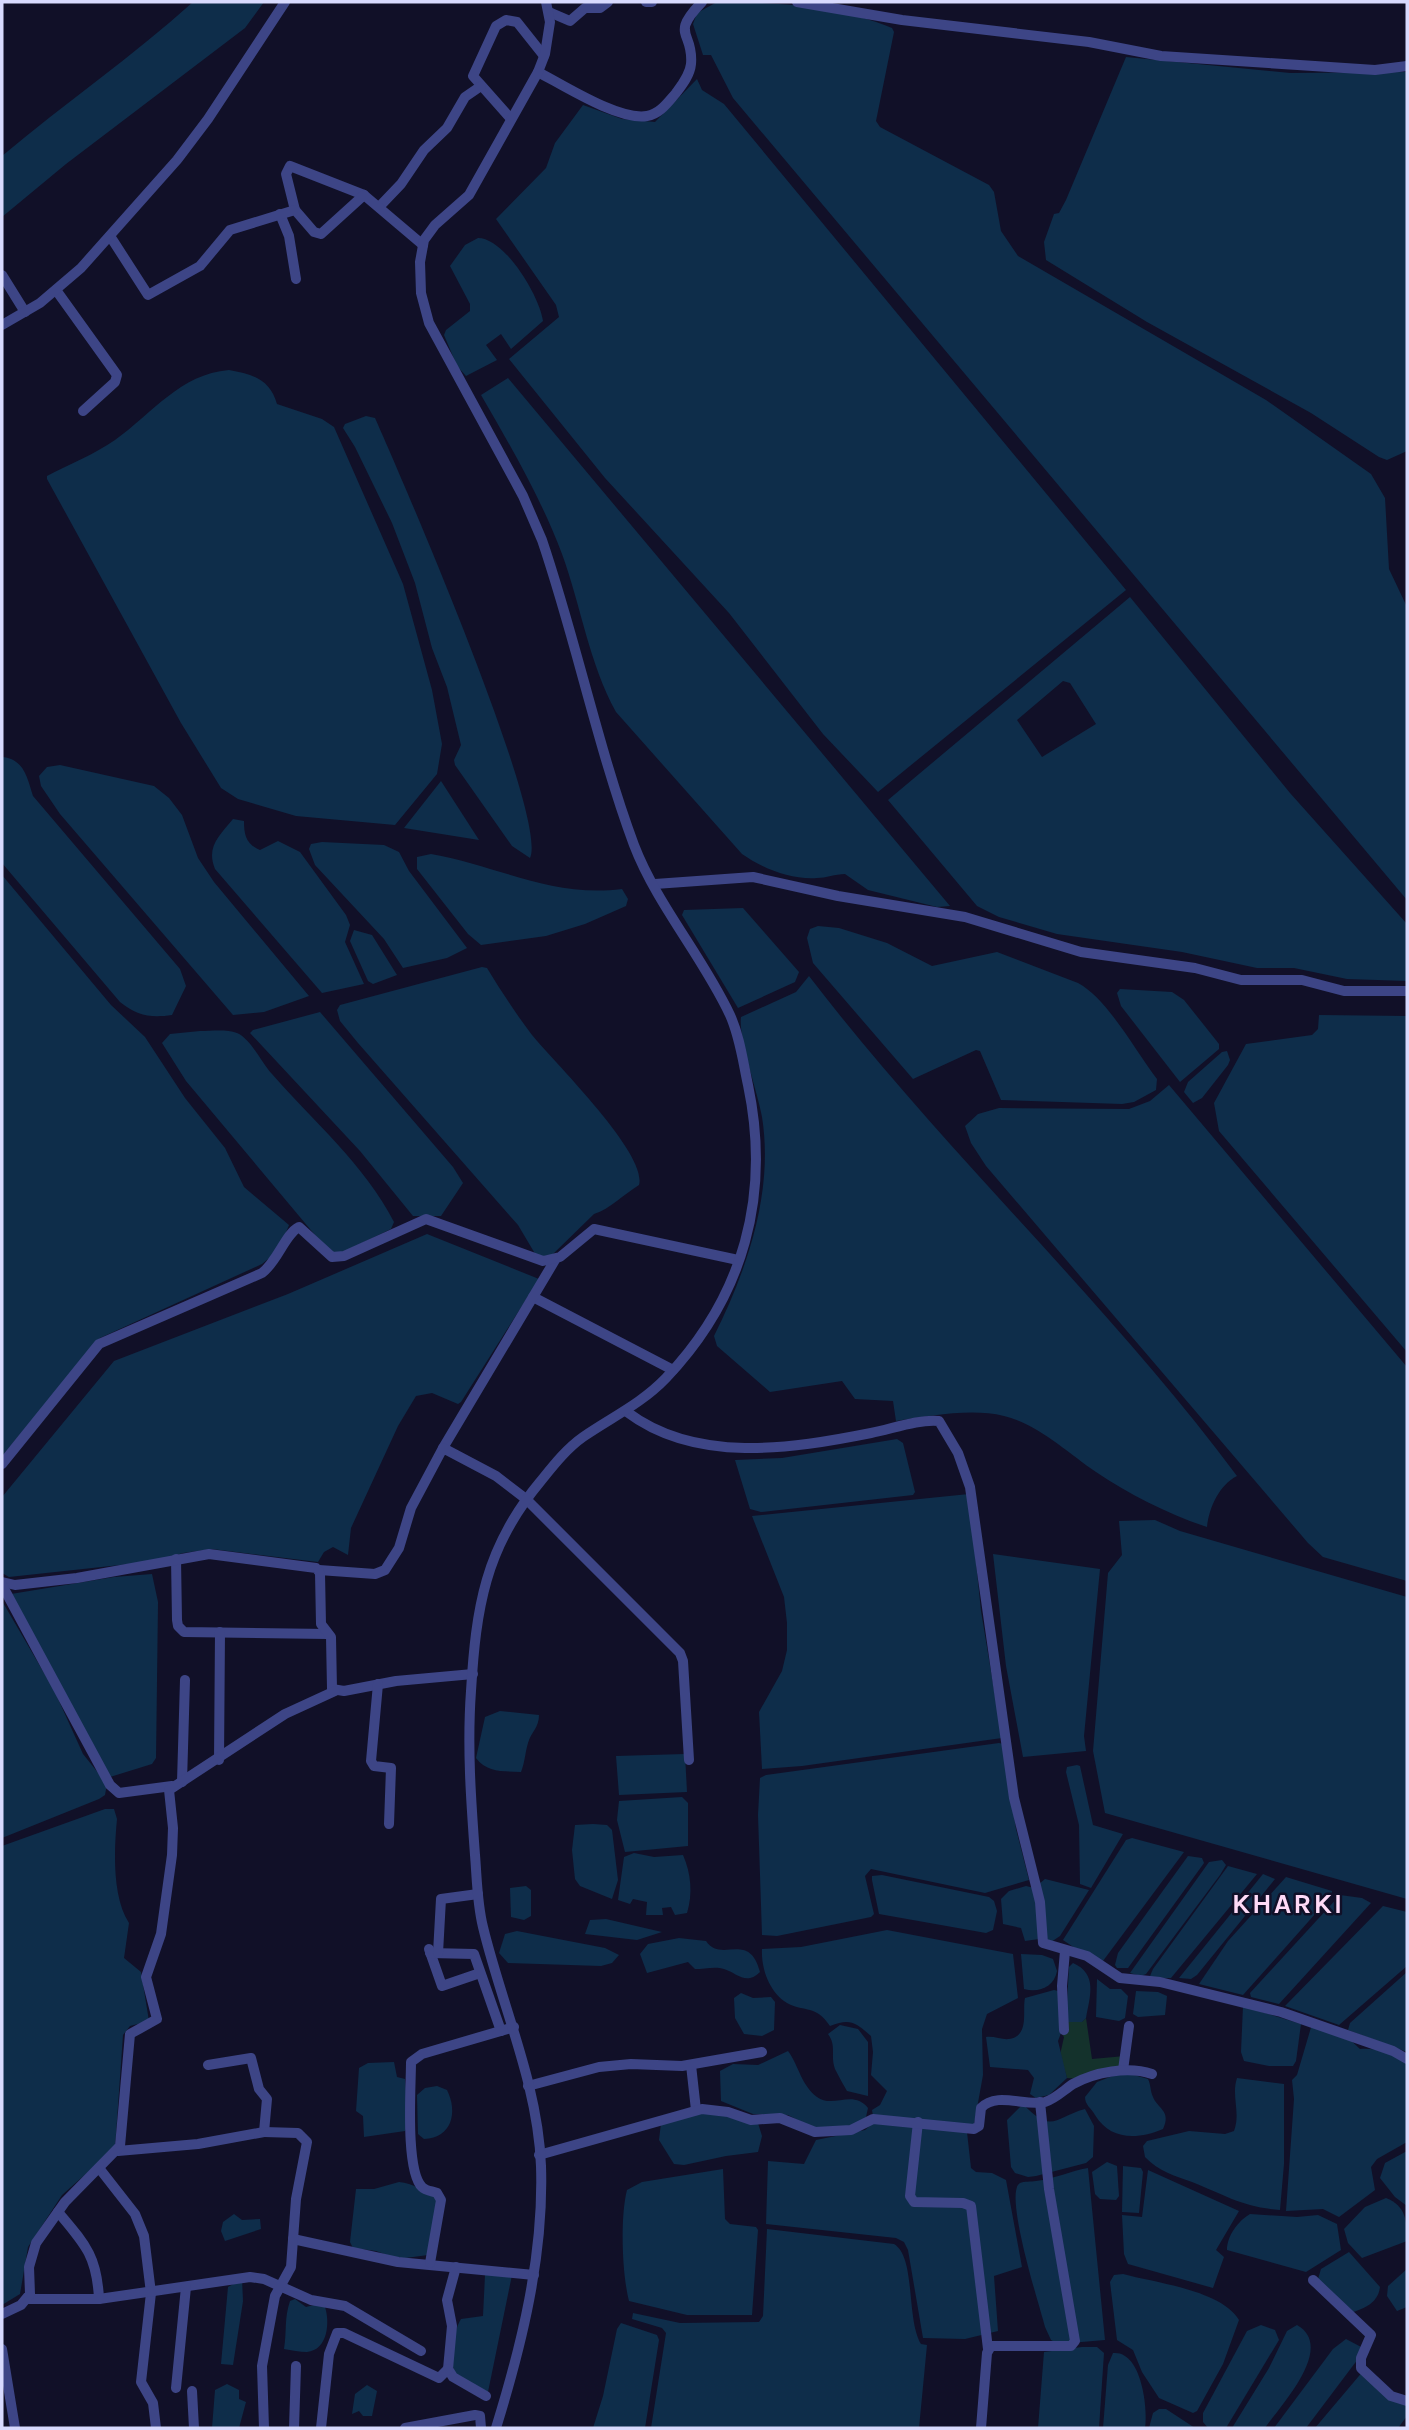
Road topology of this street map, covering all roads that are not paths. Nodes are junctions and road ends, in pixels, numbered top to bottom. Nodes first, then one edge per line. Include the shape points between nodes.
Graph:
1 (285, 2) edge
2 (608, 2) edge
3 (646, 2) edge
4 (652, 2) edge
5 (702, 2) edge
6 (797, 2) edge
7 (548, 7) edge
8 (544, 56) junction
9 (1407, 66) edge
10 (538, 72) junction
11 (481, 86) junction
12 (511, 120) junction
13 (364, 195) junction
14 (380, 206) junction
15 (295, 211) junction
16 (280, 214) junction
17 (110, 236) junction
18 (423, 245) junction
19 (2, 275) edge
20 (296, 279) dead end
21 (56, 290) junction
22 (25, 312) junction
23 (2, 325) edge
24 (83, 411) dead end
25 (655, 884) junction
26 (1407, 991) edge
27 (555, 1260) junction
28 (738, 1260) junction
29 (533, 1297) junction
30 (673, 1370) junction
31 (627, 1412) junction
32 (443, 1448) junction
33 (2, 1464) edge
34 (526, 1499) junction
35 (176, 1559) junction
36 (319, 1570) junction
37 (2, 1584) edge
38 (220, 1632) junction
39 (328, 1634) junction
40 (466, 1674) junction
41 (185, 1680) dead end
42 (378, 1684) junction
43 (335, 1691) junction
44 (219, 1760) junction
45 (689, 1760) dead end
46 (177, 1784) junction
47 (389, 1824) dead end
48 (478, 1894) junction
49 (432, 1951) junction
50 (1065, 1951) junction
51 (480, 1973) junction
52 (1129, 2026) dead end
53 (508, 2029) junction
54 (1064, 2031) dead end
55 (762, 2052) dead end
56 (1407, 2059) edge
57 (208, 2065) dead end
58 (691, 2065) junction
59 (1124, 2070) junction
60 (1152, 2074) dead end
61 (528, 2086) junction
62 (1040, 2102) junction
63 (696, 2109) junction
64 (918, 2122) junction
65 (264, 2132) junction
66 (118, 2151) junction
67 (539, 2155) junction
68 (99, 2168) junction
69 (58, 2212) junction
70 (293, 2239) junction
71 (430, 2263) junction
72 (456, 2267) junction
73 (534, 2275) junction
74 (1313, 2280) dead end
75 (187, 2287) junction
76 (279, 2288) junction
77 (151, 2293) junction
78 (27, 2299) junction
79 (99, 2299) junction
80 (2, 2314) edge
81 (988, 2348) junction
82 (2, 2349) edge
83 (421, 2351) dead end
84 (296, 2366) dead end
85 (448, 2369) junction
86 (176, 2388) dead end
87 (192, 2391) dead end
88 (485, 2396) dead end
89 (6, 2400) edge
90 (1407, 2401) edge
91 (15, 2428) edge
92 (156, 2428) edge
93 (194, 2428) edge
94 (264, 2428) edge
95 (294, 2428) edge
96 (321, 2428) edge
97 (405, 2428) edge
98 (481, 2428) edge
99 (496, 2428) edge
100 (981, 2428) edge

1 - 17 street via 194,139
2 - 7 street via 600,8 585,8 570,21
3 - 4 street
5 - 10 street via 684,26 689,72 672,98 655,113 640,116 610,108
6 - 9 street via 1161,56 1293,66
7 - 8 street
8 - 10 street
8 - 11 street via 517,22 506,20 496,26 473,74
10 - 12 street
11 - 12 street
11 - 14 street via 465,97 447,128
12 - 18 street via 469,195 435,225
13 - 14 street
13 - 15 street via 321,233 314,232
13 - 15 street via 290,166 286,174
14 - 18 street
15 - 16 street
16 - 17 street via 230,230 200,266 153,295 145,292
16 - 20 street
17 - 21 street
18 - 25 street via 421,293 429,323 542,540 632,838
19 - 22 street
21 - 22 street
21 - 24 street via 117,375
22 - 23 street
25 - 26 street via 753,877 965,917 1081,952 1195,968 1241,980 1302,980 1344,991
25 - 28 street via 731,1017 742,1058 758,1169
27 - 28 street via 594,1229
27 - 29 street
27 - 33 street via 543,1261 426,1219 337,1257 327,1255 295,1228 276,1261 262,1273 99,1344
28 - 30 street via 716,1314
29 - 30 street
29 - 32 street
30 - 31 street
31 - 34 street via 570,1448
31 - 50 street via 664,1434 702,1444 744,1447 797,1447 933,1420 942,1423 970,1487 1014,1798 1040,1902 1042,1940 1046,1946
32 - 34 street
32 - 36 street via 385,1570 375,1574
34 - 40 street via 491,1559
34 - 45 street via 680,1653
35 - 36 street via 228,1555
35 - 37 street via 77,1578
35 - 38 street via 178,1626 184,1632
36 - 39 street via 321,1624
37 - 46 street via 110,1786 120,1793
38 - 39 street
38 - 44 street
39 - 43 street
40 - 42 street
40 - 48 street
41 - 46 street
42 - 43 street
42 - 47 street via 371,1761 374,1766 391,1768
43 - 44 street via 285,1714
44 - 46 street
46 - 66 street via 169,1794 172,1855 161,1934 146,1977 157,2020 130,2034
48 - 49 street via 441,1899
48 - 53 street
49 - 51 street via 474,1954
49 - 51 street via 442,1986
50 - 54 street
50 - 56 street via 1087,1956 1114,1976 1160,1982 1281,2012
51 - 53 street
52 - 59 street
53 - 61 street
53 - 71 street via 422,2054 411,2062 410,2131 417,2179 441,2200
55 - 58 street
57 - 65 street via 251,2058 259,2089 267,2099
58 - 61 street via 599,2067
58 - 63 street
59 - 60 street
59 - 62 street via 1079,2081
61 - 67 street
62 - 64 street via 989,2102 981,2108 979,2126 974,2129
62 - 81 street via 1049,2189 1076,2341 1071,2346
63 - 64 street via 751,2120 779,2119 815,2132 851,2130 873,2119
63 - 67 street
64 - 81 street via 910,2196 914,2202 971,2206
65 - 66 street
65 - 70 street via 298,2133 307,2142
66 - 68 street
67 - 73 street
68 - 69 street
68 - 77 street via 140,2225
69 - 78 street via 33,2251
69 - 79 street via 92,2256
70 - 71 street via 398,2263
70 - 76 street via 291,2267
71 - 72 street
72 - 73 street
72 - 85 street via 448,2293 452,2326
73 - 99 street
74 - 90 street via 1371,2334 1361,2368 1391,2396
75 - 76 street via 250,2277
75 - 77 street
75 - 86 street
76 - 83 street via 345,2306
76 - 94 street via 262,2366
77 - 79 street
77 - 92 street via 141,2382 153,2403
78 - 79 street
78 - 80 street
81 - 100 street
82 - 89 street
84 - 95 street
85 - 88 street via 453,2377
85 - 96 street via 439,2378 337,2333 329,2354
87 - 93 street
89 - 91 street
97 - 98 street via 475,2415 480,2416

